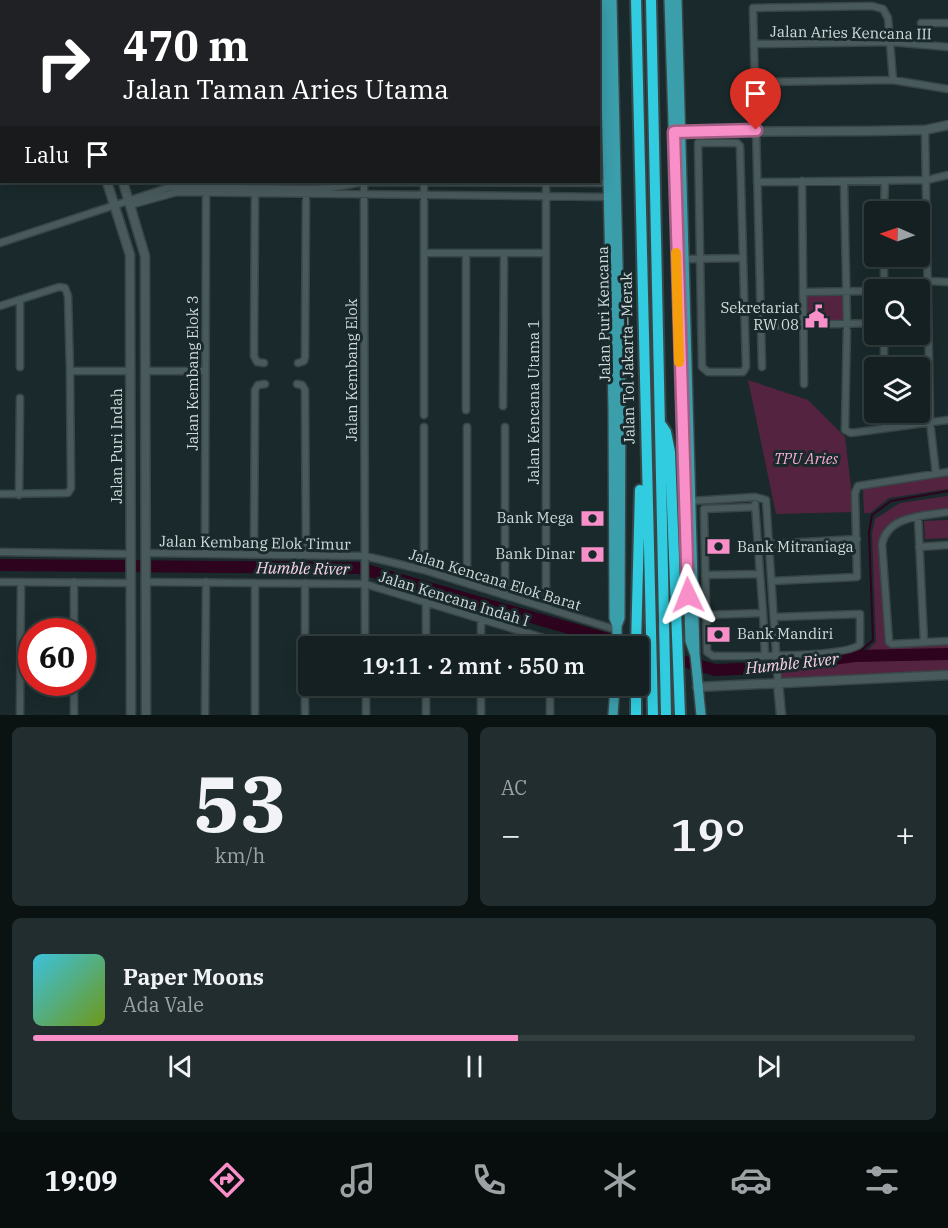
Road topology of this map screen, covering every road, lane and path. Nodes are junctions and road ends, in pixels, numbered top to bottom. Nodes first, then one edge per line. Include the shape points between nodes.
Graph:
1 (604, 0) edge
2 (612, 0) edge
3 (636, 0) edge
4 (651, 0) edge
5 (669, 0) edge
6 (677, 0) edge
7 (921, 23) dead end
8 (948, 23) edge
9 (891, 42) junction
10 (754, 44) junction
11 (948, 47) edge
12 (893, 80) junction
13 (755, 82) junction
14 (948, 89) edge
15 (948, 125) edge
16 (756, 130) junction
17 (925, 130) junction
18 (677, 132) junction
19 (948, 175) edge
20 (927, 180) junction
21 (802, 181) junction
22 (844, 181) junction
23 (885, 181) junction
24 (757, 182) junction
25 (107, 183) edge
26 (123, 183) edge
27 (360, 183) edge
28 (364, 183) edge
29 (424, 183) edge
30 (546, 183) edge
31 (600, 183) edge
32 (612, 183) junction
33 (177, 190) junction
34 (255, 191) junction
35 (304, 192) junction
36 (206, 193) junction
37 (364, 196) junction
38 (424, 196) junction
39 (546, 197) junction
40 (613, 197) junction
41 (885, 201) edge
42 (130, 202) junction
43 (114, 204) junction
44 (0, 243) edge
45 (424, 253) junction
46 (466, 253) junction
47 (504, 253) junction
48 (546, 253) junction
49 (742, 258) junction
50 (680, 259) junction
51 (700, 259) junction
52 (929, 279) edge
53 (930, 281) edge
54 (948, 282) edge
55 (846, 291) junction
56 (864, 291) edge
57 (803, 292) junction
58 (20, 300) junction
59 (0, 306) edge
60 (847, 324) junction
61 (864, 324) edge
62 (803, 325) junction
63 (760, 326) junction
64 (264, 363) dead end
65 (298, 363) dead end
66 (20, 367) dead end
67 (762, 367) dead end
68 (70, 371) junction
69 (131, 371) junction
70 (146, 371) junction
71 (205, 371) junction
72 (265, 384) dead end
73 (297, 384) dead end
74 (804, 384) dead end
75 (20, 398) dead end
76 (503, 406) dead end
77 (466, 410) dead end
78 (424, 415) dead end
79 (948, 420) edge
80 (930, 422) joint
81 (885, 423) edge
82 (921, 423) edge
83 (424, 427) dead end
84 (467, 427) dead end
85 (505, 427) dead end
86 (885, 427) junction
87 (948, 472) edge
88 (646, 473) junction
89 (936, 474) junction
90 (0, 494) edge
91 (20, 495) junction
92 (755, 497) junction
93 (704, 500) junction
94 (688, 501) junction
95 (755, 507) junction
96 (704, 508) junction
97 (948, 512) edge
98 (918, 518) junction
99 (857, 539) junction
100 (769, 544) junction
101 (948, 546) edge
102 (919, 547) junction
103 (0, 552) edge
104 (205, 554) junction
105 (254, 554) junction
106 (130, 555) junction
107 (146, 555) junction
108 (306, 555) junction
109 (365, 557) junction
110 (424, 570) junction
111 (760, 574) junction
112 (705, 575) junction
113 (130, 580) junction
114 (146, 580) junction
115 (772, 581) junction
116 (0, 582) edge
117 (21, 582) junction
118 (74, 582) junction
119 (206, 582) junction
120 (365, 582) junction
121 (255, 583) junction
122 (306, 583) junction
123 (467, 583) junction
124 (505, 595) junction
125 (426, 602) junction
126 (546, 608) junction
127 (763, 614) junction
128 (706, 615) junction
129 (775, 617) junction
130 (74, 618) edge
131 (481, 620) junction
132 (670, 627) junction
133 (617, 630) junction
134 (365, 636) edge
135 (426, 636) edge
136 (481, 636) edge
137 (527, 636) edge
138 (617, 636) edge
139 (636, 636) edge
140 (948, 641) edge
141 (924, 642) junction
142 (765, 656) junction
143 (777, 658) junction
144 (948, 675) edge
145 (778, 681) junction
146 (697, 683) junction
147 (74, 696) edge
148 (366, 696) edge
149 (426, 696) edge
150 (481, 696) edge
151 (550, 696) edge
152 (614, 696) edge
153 (636, 696) edge
154 (680, 714) edge
155 (21, 715) edge
156 (74, 715) edge
157 (131, 715) edge
158 (146, 715) edge
159 (205, 715) edge
160 (255, 715) edge
161 (305, 715) edge
162 (366, 715) edge
163 (426, 715) edge
164 (481, 715) edge
165 (550, 715) edge
166 (613, 715) edge
167 (636, 715) edge
168 (653, 715) edge
169 (666, 715) edge
170 (701, 715) edge
171 (781, 715) edge

1 - 32 main road, Jalan Puri Kencana
2 - 32 main road, Jalan Puri Kencana
3 - 88 highway, Jalan Tol Jakarta–Merak
4 - 132 highway, Jalan Tol Jakarta–Merak via 660,423 670,452
5 - 18 main road
6 - 18 main road
7 - 8 street
9 - 10 street, Jalan Aries Kencana III
9 - 10 street via 887,14 878,6 759,6 753,8
9 - 11 street, Jalan Aries Kencana III
9 - 12 street
10 - 13 street
12 - 13 street
12 - 14 street
13 - 16 street
15 - 17 main road
16 - 17 main road
16 - 18 main road
16 - 24 street
17 - 20 street
18 - 50 main road
19 - 20 street
20 - 23 street
20 - 52 street
21 - 22 street
21 - 24 street
21 - 57 street
22 - 23 street
22 - 55 street
23 - 41 street
24 - 63 street
25 - 43 main road, Jalan Puri Indah
26 - 42 main road, Jalan Puri Indah
27 - 35 street
28 - 37 street, Jalan Kembang Elok
29 - 38 street
30 - 39 street, Jalan Kencana Utama 1
31 - 32 street
32 - 40 main road, Jalan Puri Kencana
33 - 34 street
33 - 36 street
33 - 42 street
34 - 35 street
34 - 36 street
34 - 64 street via 254,356 257,362
35 - 37 street
35 - 65 street via 305,357
36 - 71 street, Jalan Kembang Elok 3
37 - 38 street
37 - 109 street, Jalan Kembang Elok
38 - 39 street
38 - 45 street
39 - 40 street
39 - 48 street, Jalan Kencana Utama 1
40 - 133 main road, Jalan Puri Kencana
42 - 43 street
42 - 70 main road, Jalan Puri Indah via 145,256
43 - 44 street
43 - 69 main road, Jalan Puri Indah via 129,248
45 - 46 street
45 - 78 street
46 - 47 street
46 - 77 street
47 - 48 street
47 - 76 street
48 - 126 street, Jalan Kencana Utama 1
49 - 51 street
49 - 51 street via 746,367 743,372 708,372 702,368
49 - 51 street via 740,146 735,143 696,145
50 - 51 street
50 - 94 main road
53 - 54 street
55 - 56 street
55 - 57 street
55 - 60 street
57 - 62 street
58 - 59 street
58 - 66 street
58 - 68 street via 59,287 66,290
60 - 61 street
60 - 62 street
60 - 86 street via 847,433
62 - 63 street
62 - 74 street
63 - 67 street
68 - 69 street
68 - 91 street via 70,491
69 - 106 main road, Jalan Puri Indah
70 - 71 street
70 - 107 main road, Jalan Puri Indah
71 - 104 street, Jalan Kembang Elok 3
72 - 105 street via 255,390
73 - 108 street via 305,390
75 - 91 street
79 - 80 street
80 - 89 street
81 - 86 street
82 - 86 street
83 - 110 street
84 - 123 street
85 - 124 street
87 - 89 street
88 - 139 highway via 639,507
88 - 168 highway, Jalan Tol Jakarta–Merak
89 - 99 street via 858,486
90 - 91 street
92 - 93 street
92 - 95 street
92 - 100 street via 765,498 767,503
93 - 94 street
93 - 96 street
94 - 146 main road
95 - 96 street
95 - 111 street
96 - 112 street
97 - 98 street
98 - 102 street
98 - 141 street via 895,522 884,535 889,642
99 - 100 street
99 - 115 street via 856,577
100 - 115 street
101 - 102 street
102 - 141 street
103 - 106 street
104 - 105 street, Jalan Kembang Elok Timur
104 - 107 street, Jalan Kembang Elok Timur
105 - 108 street, Jalan Kembang Elok Timur
106 - 113 main road, Jalan Puri Indah
107 - 114 main road, Jalan Puri Indah
108 - 109 street, Jalan Kembang Elok Timur
109 - 110 street, Jalan Kencana Elok Barat
109 - 120 street, Jalan Kembang Elok
110 - 123 street, Jalan Kencana Elok Barat
111 - 112 street
111 - 127 street
112 - 128 street
113 - 118 street
113 - 157 main road, Jalan Puri Indah
114 - 119 street, Jalan Kencana Indah I
114 - 158 main road, Jalan Puri Indah
115 - 129 street
116 - 117 street
117 - 118 street
117 - 155 street
118 - 130 street
119 - 121 street, Jalan Kencana Indah I
119 - 159 street
120 - 122 street, Jalan Kencana Indah I
120 - 125 street, Jalan Kencana Indah I
120 - 134 street, Jalan Kembang Elok
121 - 122 street, Jalan Kencana Indah I
121 - 160 street
122 - 161 street
123 - 124 street, Jalan Kencana Elok Barat
124 - 126 street, Jalan Kencana Elok Barat
125 - 131 street, Jalan Kencana Indah I
125 - 135 street
126 - 133 street, Jalan Kencana Elok Barat
127 - 128 street
127 - 142 street
128 - 142 street via 709,655
129 - 143 street
129 - 143 street via 861,616 861,640 856,648
131 - 136 street
131 - 137 street, Jalan Kencana Indah I
132 - 154 highway via 679,678
132 - 169 highway
133 - 138 main road, Jalan Puri Kencana
140 - 141 street
142 - 143 street
143 - 145 street
144 - 145 main road
145 - 146 main road
145 - 171 main road
146 - 170 main road
147 - 156 street
148 - 162 street
149 - 163 street
150 - 164 street
151 - 165 street
152 - 166 main road
153 - 167 highway

